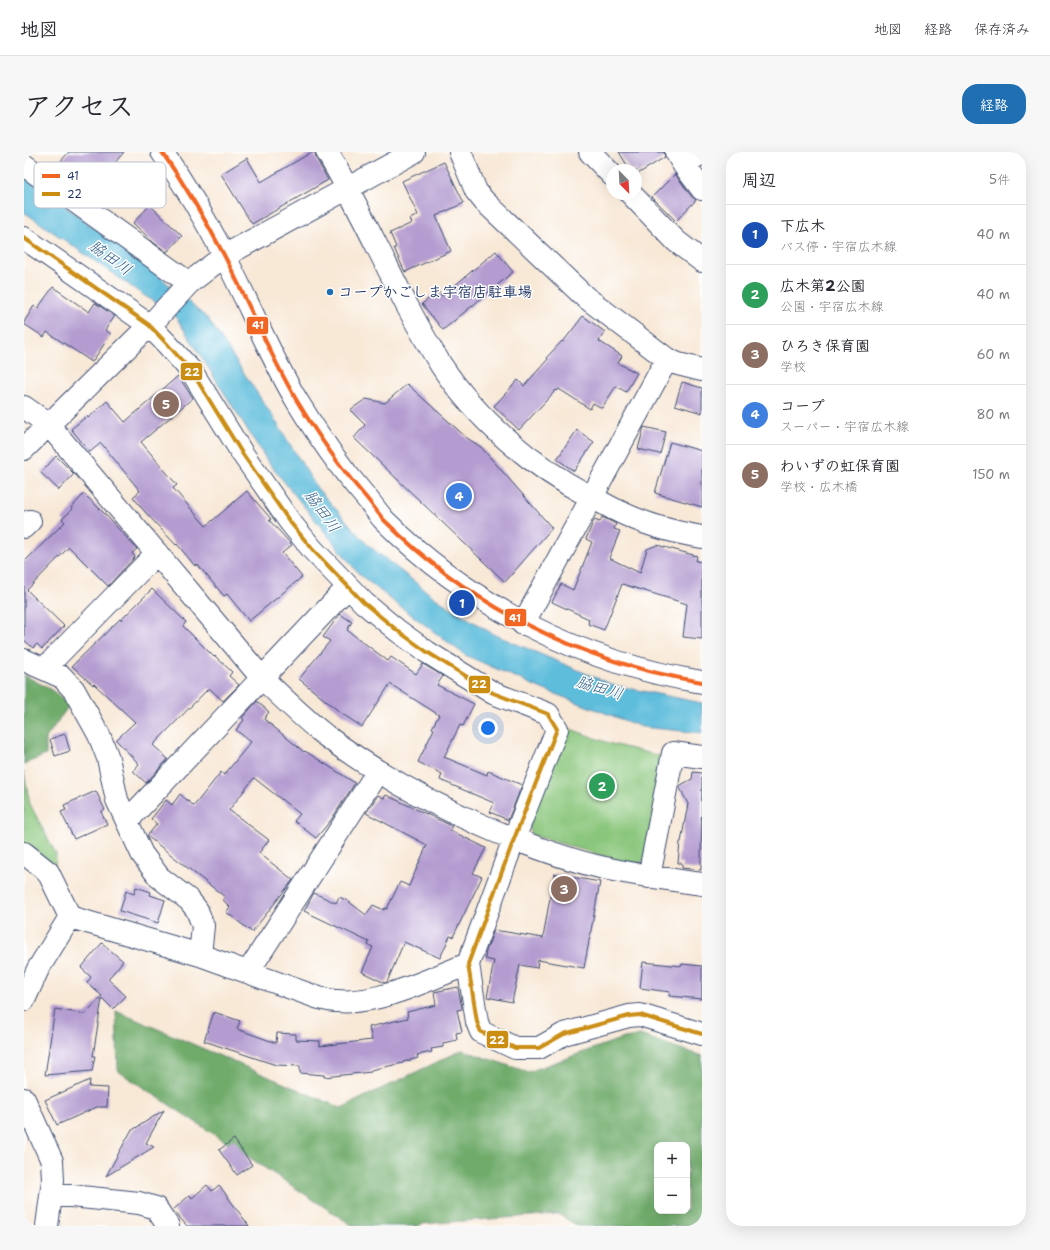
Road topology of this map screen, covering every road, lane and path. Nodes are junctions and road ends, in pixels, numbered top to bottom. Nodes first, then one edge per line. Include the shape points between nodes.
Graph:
1 (162, 152) edge
2 (327, 152) edge
3 (414, 152) edge
4 (460, 152) edge
5 (590, 152) edge
6 (702, 153) edge
7 (679, 158) edge
8 (24, 165) edge
9 (606, 169) edge
10 (34, 172) edge
11 (348, 187) junction
12 (702, 188) edge
13 (637, 200) edge
14 (82, 208) edge
15 (24, 238) edge
16 (224, 256) junction
17 (702, 261) edge
18 (186, 286) junction
19 (152, 322) junction
20 (668, 359) junction
21 (702, 370) edge
22 (24, 408) edge
23 (48, 424) junction
24 (24, 449) edge
25 (592, 497) junction
26 (702, 537) edge
27 (157, 553) junction
28 (348, 587) junction
29 (523, 624) junction
30 (24, 660) edge
31 (44, 669) junction
32 (262, 678) junction
33 (702, 682) edge
34 (702, 757) edge
35 (378, 771) junction
36 (127, 821) junction
37 (514, 839) junction
38 (24, 853) edge
39 (649, 877) junction
40 (702, 884) edge
41 (70, 917) junction
42 (200, 956) junction
43 (468, 964) junction
44 (248, 972) junction
45 (24, 1000) edge
46 (702, 1034) edge
47 (24, 1099) edge
48 (52, 1194) junction
49 (47, 1226) edge
50 (168, 1226) edge

1 - 16 street via 187,189
2 - 11 street
3 - 11 street
4 - 20 street via 476,191 484,201 584,296
5 - 9 street
6 - 7 street
7 - 12 street
8 - 10 street
11 - 16 street
11 - 25 street via 421,331 442,366 471,404 529,459 564,483
13 - 17 street via 676,241
14 - 18 street
15 - 19 street
16 - 18 street
16 - 29 street via 297,400 351,480 384,519 427,558 470,591
18 - 19 street
19 - 23 street
19 - 28 street via 192,372 242,453 290,522
20 - 21 street
20 - 25 street
22 - 23 street
23 - 24 street
23 - 27 street
25 - 26 street via 645,523
25 - 29 street
27 - 31 street
27 - 32 street
28 - 32 street
28 - 37 street via 398,631 427,652 493,693 548,714 557,729
29 - 33 street via 596,656 640,669
30 - 31 street
31 - 36 street via 62,677 86,709 108,758 117,800
32 - 35 street via 325,736
32 - 36 street
34 - 39 street via 673,753
35 - 37 street via 459,816
35 - 44 street
36 - 42 street via 148,864 197,910 203,926
37 - 39 street via 557,855
37 - 43 street
38 - 41 street via 48,872
39 - 40 street
41 - 42 street
41 - 45 street via 38,969
42 - 44 street
43 - 44 street via 392,994 362,1000 338,1001 319,998
43 - 46 street via 477,1022 481,1032 515,1048 538,1048 564,1034 640,1015
47 - 48 street via 52,1161
48 - 49 street
48 - 50 street via 140,1203 156,1208

